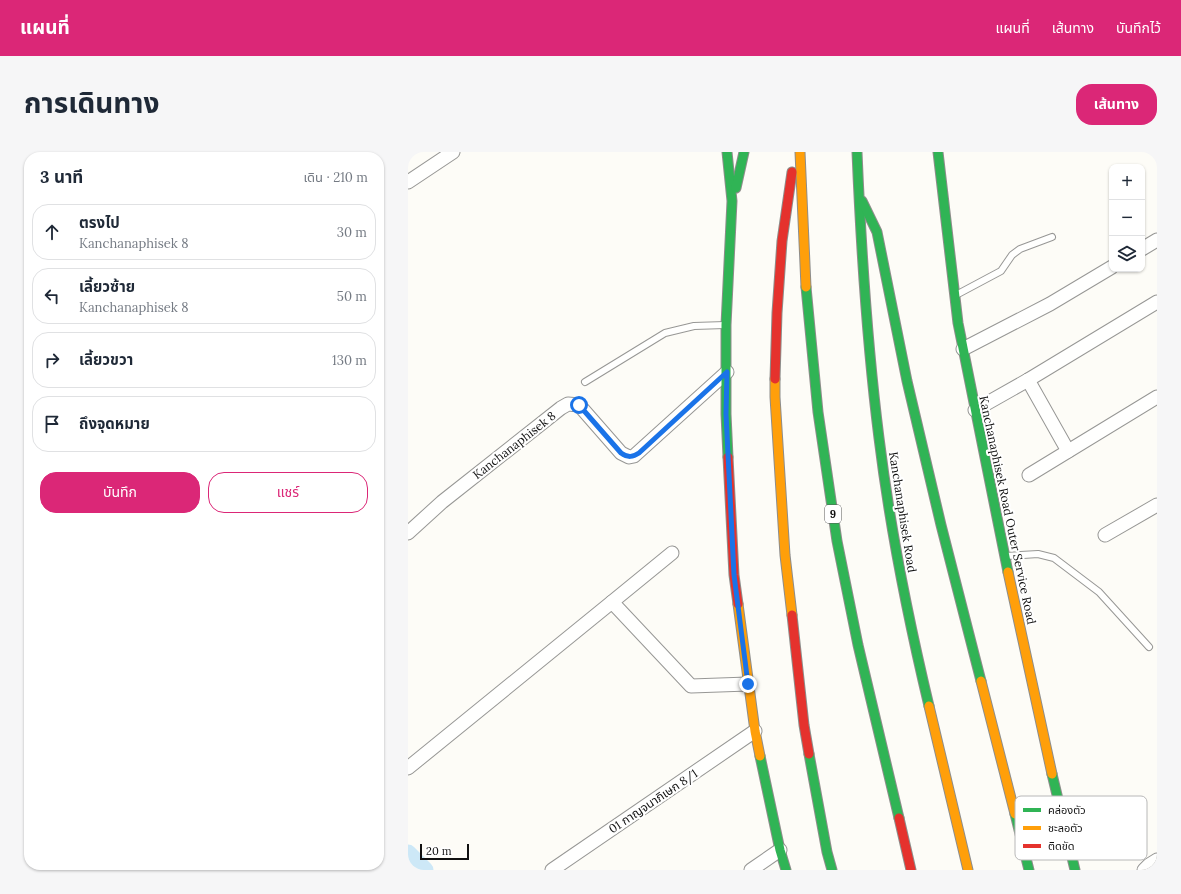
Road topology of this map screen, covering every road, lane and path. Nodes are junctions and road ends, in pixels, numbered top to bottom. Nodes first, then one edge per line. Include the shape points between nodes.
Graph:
1 (453, 152) edge
2 (727, 152) edge
3 (744, 152) edge
4 (795, 152) edge
5 (800, 152) edge
6 (858, 152) edge
7 (938, 152) edge
8 (408, 182) edge
9 (859, 195) junction
10 (732, 201) junction
11 (1052, 237) dead end
12 (1157, 240) edge
13 (1145, 247) edge
14 (1109, 269) edge
15 (955, 296) junction
16 (1157, 302) edge
17 (726, 325) junction
18 (963, 349) junction
19 (727, 372) junction
20 (1028, 380) junction
21 (585, 382) dead end
22 (1157, 397) edge
23 (975, 410) junction
24 (1068, 451) junction
25 (1029, 475) dead end
26 (1157, 505) edge
27 (408, 533) edge
28 (1105, 535) dead end
29 (672, 553) dead end
30 (1005, 556) junction
31 (612, 602) junction
32 (1149, 648) dead end
33 (748, 684) junction
34 (755, 731) junction
35 (408, 768) edge
36 (1057, 796) edge
37 (1015, 815) edge
38 (780, 850) junction
39 (1026, 860) edge
40 (1072, 860) edge
41 (1157, 860) edge
42 (552, 870) edge
43 (751, 870) edge
44 (786, 870) edge
45 (832, 870) edge
46 (911, 870) edge
47 (968, 870) edge
48 (1029, 870) edge
49 (1075, 870) edge
50 (1144, 870) edge

1 - 8 street
2 - 10 main road
3 - 10 main road
4 - 45 main road via 782,242 775,397 785,555 804,725
5 - 46 main road, 9 via 809,314 818,412 837,541 858,645
6 - 9 main road, Kanchanaphisek Road
7 - 15 main road, Kanchanaphisek Road Outer Service Road
9 - 37 main road via 878,232 907,381
9 - 47 main road, Kanchanaphisek Road via 864,297 874,408 893,534 913,637
10 - 17 main road
11 - 15 lane via 1020,249 1002,271
12 - 13 street
14 - 18 street via 1050,304
15 - 18 main road, Kanchanaphisek Road Outer Service Road
16 - 20 street
17 - 19 main road
17 - 21 lane via 694,326 665,333
18 - 23 main road, Kanchanaphisek Road Outer Service Road
19 - 27 street, Kanchanaphisek 8 via 634,456 629,457 621,453 579,405 568,404 442,502
19 - 33 main road via 726,414 734,575
20 - 23 street
20 - 24 street
22 - 24 street
23 - 30 main road, Kanchanaphisek Road Outer Service Road
24 - 25 street
26 - 28 street
29 - 31 street
30 - 32 lane via 1038,554 1054,558 1099,592
30 - 36 main road, Kanchanaphisek Road Outer Service Road
31 - 33 street via 691,686
31 - 35 street
33 - 34 main road
34 - 38 main road
34 - 42 street, 01 กาญจนาภิเษก 8/1
38 - 43 street
38 - 44 main road
39 - 48 main road
40 - 49 main road, Kanchanaphisek Road Outer Service Road
41 - 50 street

